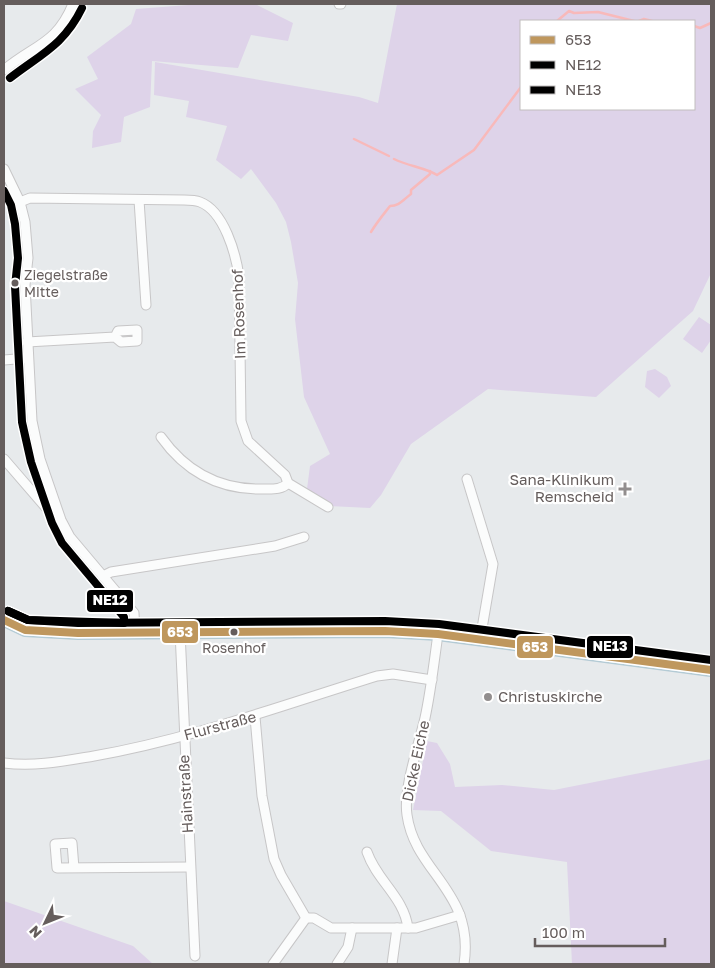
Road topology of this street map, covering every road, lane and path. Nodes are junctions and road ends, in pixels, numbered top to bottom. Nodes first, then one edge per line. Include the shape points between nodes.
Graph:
1 (73, 4) edge
2 (4, 70) edge
3 (4, 169) edge
4 (139, 200) junction
5 (20, 202) junction
6 (146, 305) dead end
7 (116, 337) dead end
8 (27, 342) junction
9 (28, 358) junction
10 (4, 360) edge
11 (161, 437) dead end
12 (4, 459) edge
13 (467, 479) dead end
14 (288, 483) junction
15 (328, 507) dead end
16 (61, 520) junction
17 (304, 537) dead end
18 (103, 576) junction
19 (4, 620) edge
20 (180, 632) junction
21 (135, 633) junction
22 (438, 634) junction
23 (480, 640) junction
24 (711, 670) edge
25 (432, 680) junction
26 (255, 717) junction
27 (183, 736) junction
28 (4, 763) edge
29 (367, 852) dead end
30 (190, 867) junction
31 (74, 868) dead end
32 (460, 915) junction
33 (306, 918) junction
34 (352, 928) junction
35 (397, 928) junction
36 (408, 928) junction
37 (195, 956) dead end
38 (273, 964) edge
39 (337, 964) edge
40 (392, 964) edge
41 (464, 964) edge

1 - 2 street via 61,29 53,37
3 - 5 street
4 - 5 street, Im Rosenhof via 30,198
4 - 6 street
4 - 14 street, Im Rosenhof via 202,202 225,228 239,277 242,428 248,441 285,475
5 - 8 street via 28,247 25,285
7 - 8 street
8 - 9 street
9 - 10 street
9 - 16 street via 33,432 47,485
11 - 14 street via 188,466 216,482 260,489 278,488
12 - 16 street via 48,510
13 - 23 street via 493,564
14 - 15 street, Im Rosenhof
16 - 18 street via 70,537
17 - 18 street via 275,546 111,572
18 - 21 street via 134,613
19 - 21 main road via 34,631
20 - 21 main road
20 - 22 main road via 384,631
20 - 27 street, Hainstraße
22 - 23 main road
22 - 25 street, Dicke Eiche
23 - 24 main road
25 - 26 street, Flurstraße via 393,674 377,676
25 - 32 street, Dicke Eiche via 406,813 411,835 451,894
26 - 27 street, Flurstraße
26 - 33 street via 262,796 274,859
27 - 28 street, Flurstraße via 147,746 47,764 20,766
27 - 30 street, Hainstraße
29 - 36 street via 378,875 404,909
30 - 31 street
30 - 37 street, Hainstraße
32 - 36 street via 423,928
32 - 41 street, Dicke Eiche
33 - 34 street via 314,918 328,928
33 - 38 street
34 - 35 street
34 - 39 street via 348,947
35 - 36 street
35 - 40 street

